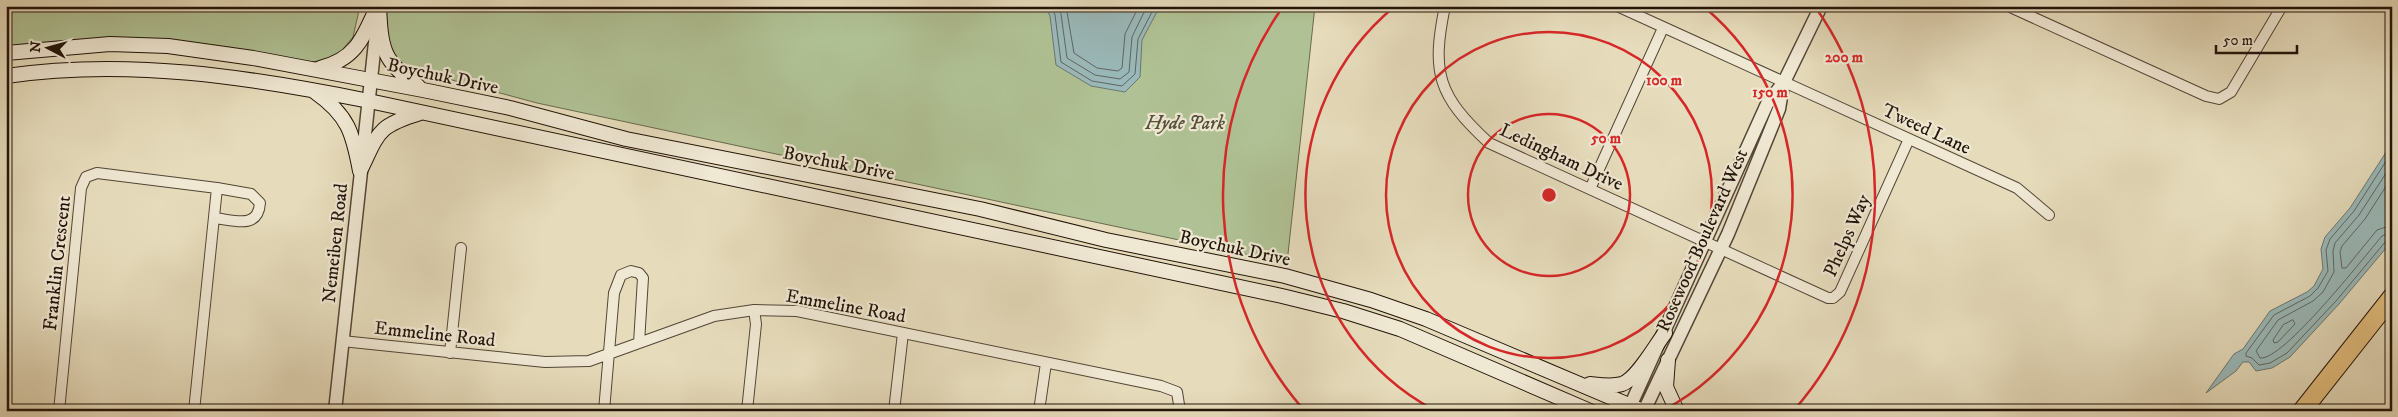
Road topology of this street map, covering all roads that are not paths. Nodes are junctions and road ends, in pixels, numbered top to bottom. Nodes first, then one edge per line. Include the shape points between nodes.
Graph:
1 (378, 6) edge
2 (1445, 6) edge
3 (1617, 6) edge
4 (1821, 6) edge
5 (2008, 6) edge
6 (2282, 6) edge
7 (1664, 28) junction
8 (6, 53) edge
9 (318, 69) junction
10 (6, 76) edge
11 (371, 80) junction
12 (1784, 82) junction
13 (310, 89) junction
14 (423, 90) junction
15 (370, 101) junction
16 (422, 112) junction
17 (1909, 139) junction
18 (360, 170) junction
19 (217, 188) junction
20 (1590, 189) junction
21 (2049, 215) dead end
22 (214, 218) junction
23 (1705, 242) junction
24 (461, 248) dead end
25 (1722, 248) junction
26 (2392, 297) edge
27 (754, 310) junction
28 (903, 333) junction
29 (1665, 333) junction
30 (342, 341) junction
31 (639, 343) junction
32 (450, 353) junction
33 (608, 354) junction
34 (1668, 360) junction
35 (1046, 363) junction
36 (1580, 383) junction
37 (1574, 407) edge
38 (1636, 409) edge
39 (59, 411) edge
40 (194, 411) edge
41 (335, 411) edge
42 (604, 411) edge
43 (746, 411) edge
44 (894, 411) edge
45 (1039, 411) edge
46 (1180, 411) edge
47 (1590, 411) edge
48 (1677, 411) edge
49 (2302, 411) edge

1 - 9 main road via 350,55
1 - 11 street, Nemeiben Road
1 - 14 main road via 385,52 402,75
2 - 20 street, Ledingham Drive via 1437,58 1448,95 1466,121 1489,143
3 - 7 street, Tweed Lane
4 - 12 street, Rosewood Boulevard West
5 - 6 street via 2219,99 2231,92
7 - 12 street, Tweed Lane
7 - 20 street
8 - 9 main road, Boychuk Drive via 110,44 168,46
9 - 11 main road, Boychuk Drive
10 - 13 main road, Boychuk Drive via 101,68 173,70
11 - 14 main road, Boychuk Drive
11 - 15 street, Nemeiben Road
12 - 17 street, Tweed Lane
12 - 23 street, Rosewood Boulevard West via 1767,104
12 - 25 street, Rosewood Boulevard West via 1779,109
13 - 15 main road, Boychuk Drive
13 - 18 main road via 332,104 346,121 354,137
14 - 36 main road, Boychuk Drive via 510,108 626,138 980,209 1106,240 1285,276 1426,319
15 - 16 main road, Boychuk Drive
15 - 18 street, Nemeiben Road
16 - 18 main road via 383,128
16 - 37 main road, Boychuk Drive via 1334,309 1400,329
17 - 21 street, Tweed Lane via 2017,188
17 - 25 street, Phelps Way via 1846,280 1833,298
18 - 30 street, Nemeiben Road
19 - 22 street
19 - 22 street via 253,195 260,202 260,211 249,221
19 - 39 street, Franklin Crescent via 97,173 86,177 81,188
20 - 23 street, Ledingham Drive
22 - 40 street
23 - 25 street, Phelps Way
23 - 29 street, Rosewood Boulevard West
24 - 32 street
25 - 34 street, Rosewood Boulevard West
26 - 49 highway
27 - 28 street, Emmeline Road via 797,311
27 - 31 street, Emmeline Road via 700,320
27 - 43 street via 756,324
28 - 35 street, Emmeline Road
28 - 44 street
29 - 36 main road via 1632,378 1622,384
29 - 38 street, Rosewood Boulevard West
30 - 32 street, Emmeline Road
30 - 41 street, Nemeiben Road
31 - 33 street, Emmeline Road
31 - 33 street via 643,278 631,271 621,275 617,282
32 - 33 street, Emmeline Road via 545,362 589,361
33 - 42 street
34 - 38 street, Rosewood Boulevard West
34 - 48 main road via 1666,387
35 - 45 street
35 - 46 street, Emmeline Road via 1162,386 1177,392
36 - 38 main road, Boychuk Drive
37 - 47 main road, Boychuk Drive

